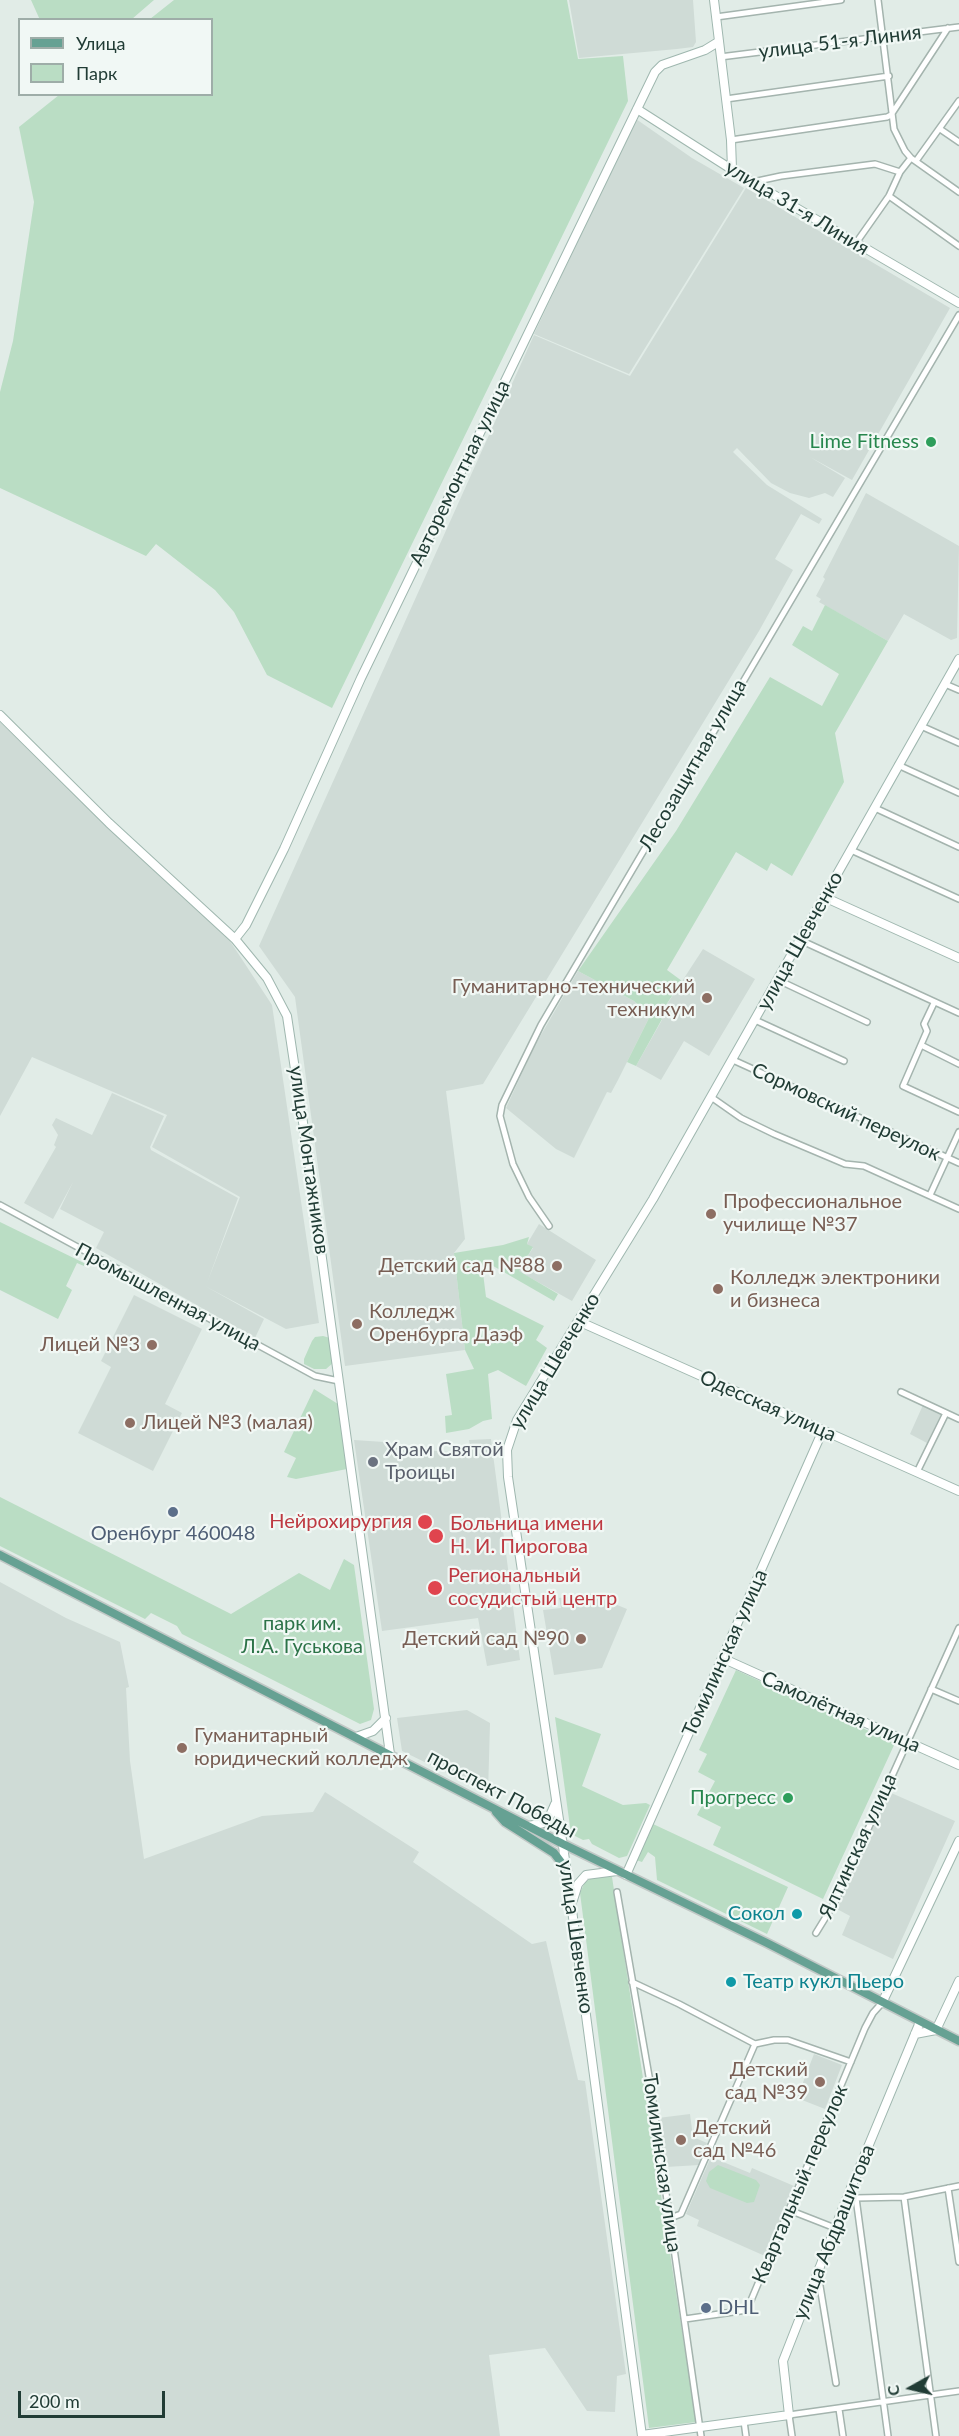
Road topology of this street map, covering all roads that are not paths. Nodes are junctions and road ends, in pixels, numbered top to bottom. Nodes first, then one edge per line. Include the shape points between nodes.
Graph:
1 (714, 0) edge
2 (841, 0) edge
3 (878, 0) edge
4 (717, 17) junction
5 (959, 27) edge
6 (948, 28) junction
7 (883, 37) junction
8 (718, 42) junction
9 (720, 57) junction
10 (889, 76) junction
11 (726, 99) junction
12 (959, 101) edge
13 (637, 109) junction
14 (891, 115) junction
15 (940, 129) junction
16 (731, 140) junction
17 (959, 142) edge
18 (914, 159) junction
19 (732, 169) junction
20 (900, 172) junction
21 (753, 182) junction
22 (959, 192) edge
23 (889, 196) junction
24 (856, 243) junction
25 (959, 246) edge
26 (959, 303) edge
27 (959, 315) edge
28 (959, 659) edge
29 (945, 684) junction
30 (959, 690) edge
31 (0, 716) edge
32 (921, 726) junction
33 (959, 743) edge
34 (898, 765) junction
35 (959, 794) edge
36 (875, 808) junction
37 (959, 847) edge
38 (851, 850) junction
39 (824, 897) junction
40 (959, 899) edge
41 (235, 939) junction
42 (800, 940) junction
43 (959, 958) edge
44 (778, 980) junction
45 (934, 1003) junction
46 (959, 1013) edge
47 (755, 1020) junction
48 (867, 1022) dead end
49 (921, 1045) junction
50 (733, 1060) junction
51 (844, 1061) dead end
52 (959, 1064) edge
53 (711, 1097) junction
54 (959, 1112) edge
55 (959, 1132) edge
56 (947, 1158) junction
57 (959, 1163) edge
58 (930, 1196) junction
59 (0, 1205) edge
60 (959, 1209) edge
61 (549, 1226) dead end
62 (578, 1321) junction
63 (339, 1381) junction
64 (901, 1392) dead end
65 (946, 1413) junction
66 (959, 1419) edge
67 (823, 1430) junction
68 (916, 1472) junction
69 (959, 1491) edge
70 (0, 1555) edge
71 (959, 1629) edge
72 (722, 1658) junction
73 (932, 1689) junction
74 (959, 1701) edge
75 (386, 1718) junction
76 (356, 1737) junction
77 (907, 1742) junction
78 (390, 1754) junction
79 (959, 1765) edge
80 (556, 1799) junction
81 (492, 1807) junction
82 (529, 1826) junction
83 (959, 1841) edge
84 (563, 1844) junction
85 (567, 1870) junction
86 (617, 1871) junction
87 (626, 1875) junction
88 (617, 1892) dead end
89 (572, 1907) junction
90 (816, 1933) dead end
91 (959, 1981) edge
92 (632, 1982) junction
93 (882, 2002) junction
94 (920, 2022) junction
95 (936, 2030) junction
96 (915, 2034) junction
97 (959, 2041) edge
98 (755, 2044) junction
99 (850, 2062) junction
100 (959, 2186) edge
101 (948, 2188) junction
102 (852, 2197) junction
103 (904, 2197) junction
104 (789, 2210) junction
105 (670, 2218) junction
106 (835, 2228) junction
107 (959, 2262) edge
108 (818, 2272) junction
109 (685, 2319) junction
110 (836, 2383) dead end
111 (959, 2391) edge
112 (931, 2395) junction
113 (884, 2402) junction
114 (839, 2409) junction
115 (789, 2415) junction
116 (744, 2421) junction
117 (700, 2427) junction
118 (642, 2435) edge
119 (701, 2436) edge
120 (746, 2436) edge
121 (792, 2436) edge
122 (843, 2436) edge
123 (888, 2436) edge
124 (936, 2436) edge

1 - 4 main road
2 - 4 street
3 - 7 street
4 - 8 main road
5 - 6 street, улица 51-я Линия
6 - 7 street, улица 51-я Линия
6 - 14 street
7 - 9 street, улица 51-я Линия
7 - 10 street
8 - 9 main road
8 - 13 main road, Авторемонтная улица via 662,65
9 - 11 main road
10 - 11 street
10 - 14 street
11 - 16 main road
12 - 15 street
13 - 19 main road, улица 31-я Линия
13 - 41 main road, Авторемонтная улица via 361,678 284,849
14 - 16 street
14 - 18 street via 899,141
15 - 17 street
15 - 18 street
16 - 19 main road
18 - 20 street
18 - 22 street
19 - 21 main road, улица 31-я Линия
20 - 21 street via 875,164
20 - 23 street
21 - 24 main road, улица 31-я Линия
23 - 24 street
23 - 25 street
24 - 26 main road, улица 31-я Линия
27 - 61 street, Лесозащитная улица via 541,1025 502,1105 500,1116 513,1164
28 - 29 main road, улица Шевченко
29 - 30 street
29 - 32 main road, улица Шевченко
31 - 41 main road, улица Монтажников
32 - 33 street
32 - 34 main road, улица Шевченко
34 - 35 street
34 - 36 main road, улица Шевченко
36 - 37 street
36 - 38 main road, улица Шевченко
38 - 39 main road, улица Шевченко
38 - 40 street
39 - 42 main road, улица Шевченко
39 - 43 main road
41 - 63 main road, улица Монтажников via 267,978 287,1016
42 - 44 main road, улица Шевченко
42 - 45 street
44 - 47 main road, улица Шевченко
44 - 48 street
45 - 46 street
45 - 49 street via 924,1024 927,1031
47 - 50 main road, улица Шевченко
47 - 51 street
49 - 52 street
49 - 54 street via 903,1086
50 - 53 main road, улица Шевченко
50 - 56 street, Сормовский переулок
53 - 58 street via 774,1134 845,1164 864,1166
53 - 62 main road, улица Шевченко
55 - 56 street
56 - 57 street, Сормовский переулок
56 - 58 street
58 - 60 street
59 - 63 street, Промышленная улица via 315,1376
62 - 67 main road, Одесская улица
62 - 80 main road, улица Шевченко via 517,1420 506,1457
63 - 75 main road, улица Монтажников
64 - 65 street
65 - 66 street
65 - 68 street
67 - 68 main road, Одесская улица
67 - 72 main road, Томилинская улица
68 - 69 main road, Одесская улица
70 - 76 main road, проспект Победы
71 - 73 street, Ялтинская улица
72 - 77 main road, Самолётная улица
72 - 87 main road, Томилинская улица
73 - 74 street
73 - 77 street, Ялтинская улица
75 - 76 main road via 373,1731
75 - 78 main road, улица Монтажников
76 - 78 main road, проспект Победы
77 - 79 main road, Самолётная улица
77 - 90 street, Ялтинская улица via 835,1902
78 - 81 main road, проспект Победы
80 - 82 main road via 549,1818
80 - 84 main road, улица Шевченко
81 - 82 main road, проспект Победы
81 - 85 main road via 505,1822 554,1853
82 - 84 main road, проспект Победы
83 - 93 main road
84 - 85 main road, улица Шевченко
84 - 86 main road, проспект Победы
85 - 89 main road, улица Шевченко
86 - 87 main road, проспект Победы
86 - 89 main road via 581,1878
87 - 93 main road, проспект Победы
88 - 92 street, Томилинская улица
89 - 118 main road, улица Шевченко
91 - 95 main road
92 - 98 street
92 - 105 street, Томилинская улица
93 - 94 main road, проспект Победы
93 - 99 street, Квартальный переулок
94 - 95 main road, проспект Победы
94 - 96 main road, улица Абдрашитова
95 - 96 main road
95 - 97 main road, проспект Победы
96 - 102 main road, улица Абдрашитова
98 - 99 street via 788,2040
98 - 105 street via 681,2214
99 - 104 street, Квартальный переулок
100 - 101 street
101 - 103 street
101 - 107 street
102 - 103 street
102 - 106 main road, улица Абдрашитова
102 - 113 street
103 - 112 street
104 - 106 street
104 - 109 street, Квартальный переулок via 747,2310
105 - 109 street, Томилинская улица
106 - 108 main road, улица Абдрашитова
108 - 110 street
108 - 115 main road, улица Абдрашитова via 783,2361
109 - 117 street, Томилинская улица
111 - 112 street
112 - 113 street
112 - 124 street
113 - 114 street
113 - 123 street
114 - 115 street
114 - 122 street
115 - 116 main road
115 - 121 street, улица Абдрашитова
116 - 117 main road
116 - 120 street
117 - 118 main road
117 - 119 street, Томилинская улица

